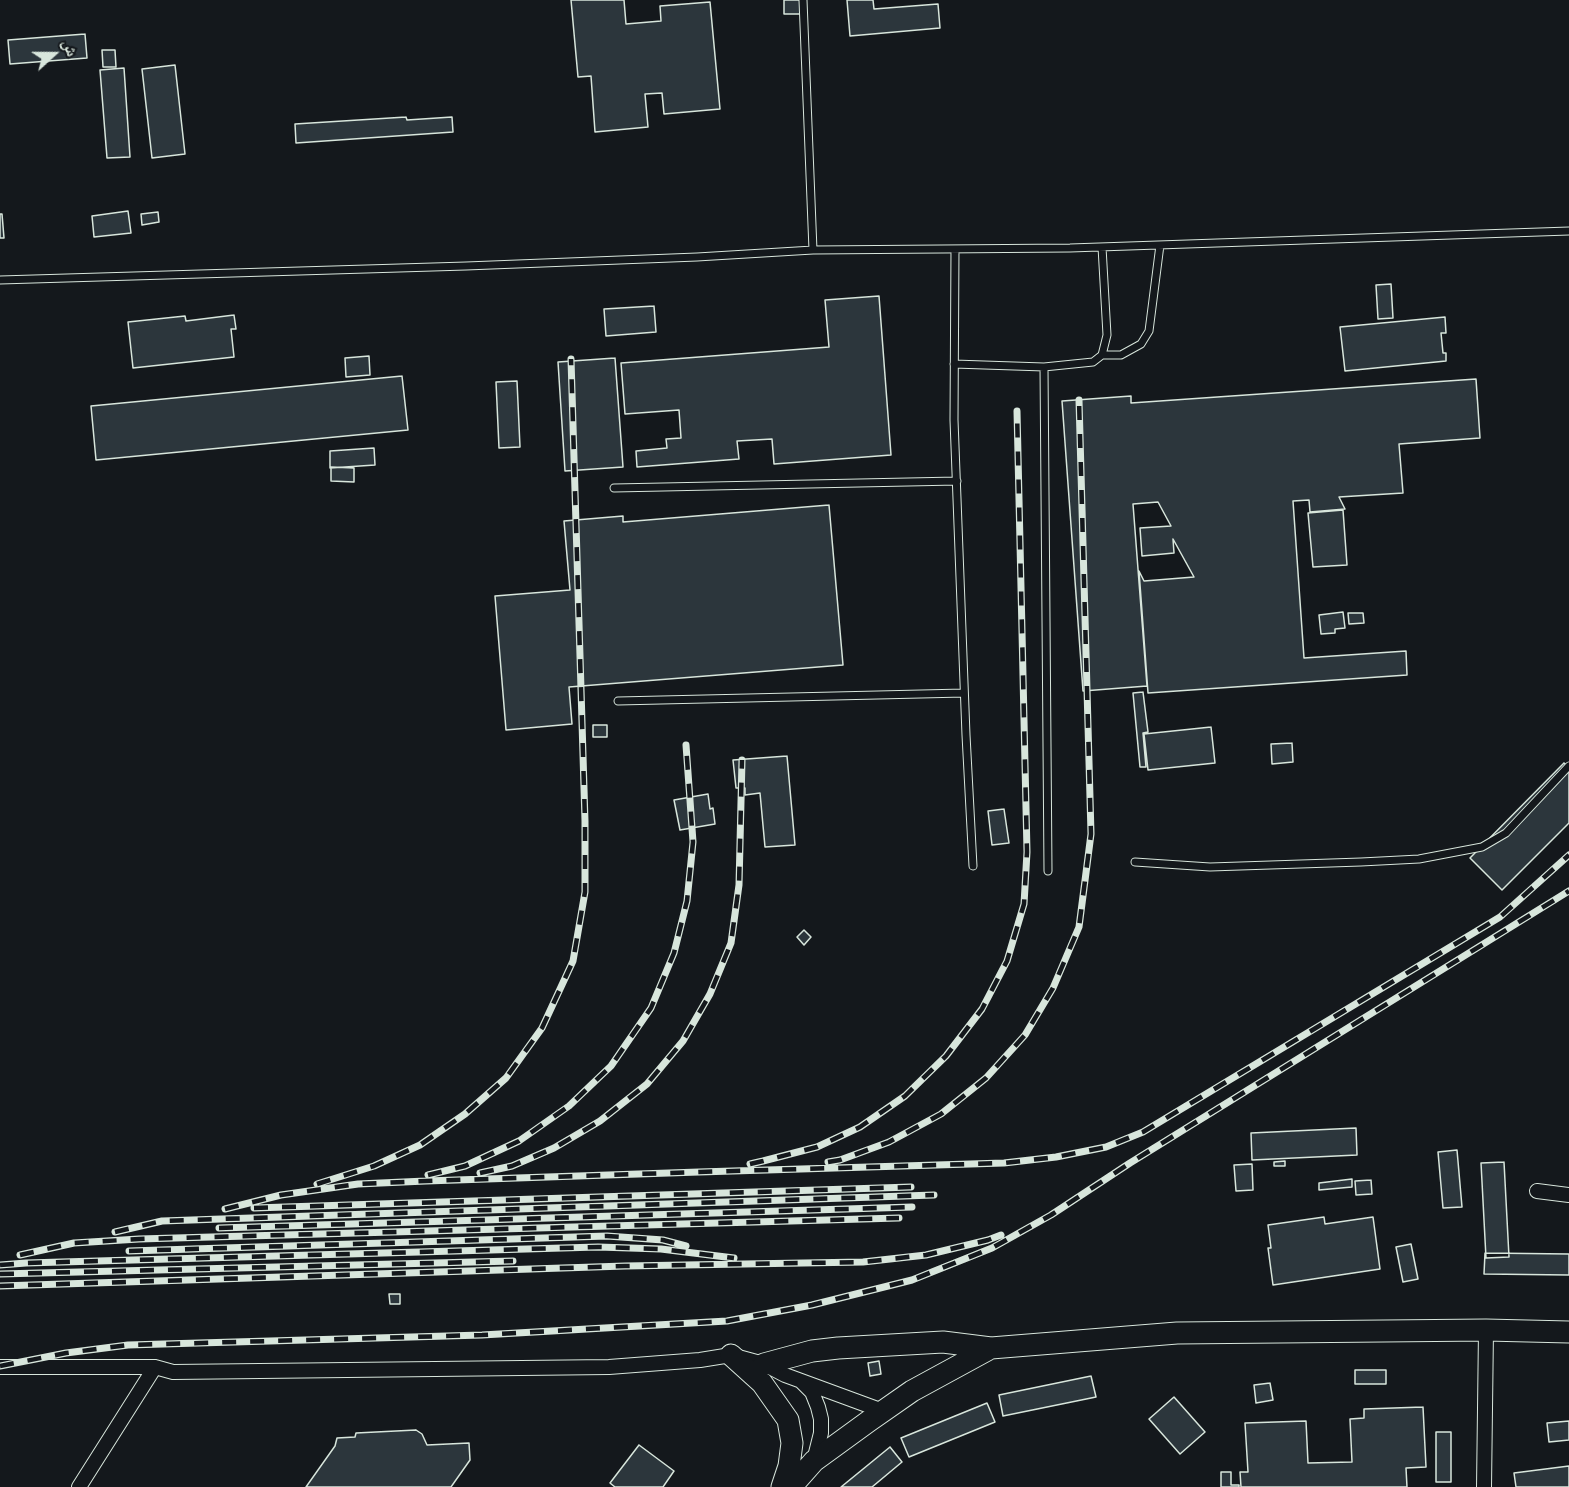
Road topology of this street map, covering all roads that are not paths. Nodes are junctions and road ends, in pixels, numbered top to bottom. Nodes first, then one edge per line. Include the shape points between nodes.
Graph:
1 (803, 0) edge
2 (1569, 231) edge
3 (1160, 245) junction
4 (1102, 247) junction
5 (955, 249) junction
6 (813, 250) junction
7 (0, 280) edge
8 (1102, 354) junction
9 (954, 364) junction
10 (1044, 368) junction
11 (957, 481) junction
12 (614, 488) dead end
13 (964, 693) junction
14 (618, 701) dead end
15 (1569, 766) edge
16 (1135, 862) dead end
17 (973, 866) dead end
18 (1048, 871) dead end
19 (1537, 1191) dead end
20 (1569, 1195) edge
21 (1486, 1330) junction
22 (1569, 1332) edge
23 (990, 1348) junction
24 (731, 1355) junction
25 (764, 1364) junction
26 (0, 1367) edge
27 (155, 1367) junction
28 (800, 1381) junction
29 (882, 1412) junction
30 (814, 1461) junction
31 (79, 1487) edge
32 (782, 1487) edge
33 (791, 1487) edge
34 (1484, 1487) edge

1 - 6 lane
2 - 3 lane
3 - 4 lane
3 - 8 lane via 1149,331 1141,344 1121,354
4 - 5 lane
4 - 8 lane via 1107,335
5 - 6 lane
5 - 9 lane
6 - 7 lane via 478,266
8 - 10 lane via 1093,362
9 - 10 lane
9 - 11 lane
10 - 18 lane
11 - 12 lane
11 - 13 lane
13 - 14 lane
13 - 17 lane
15 - 16 lane via 1506,833 1482,847 1419,859 1361,862 1210,867
19 - 20 street
21 - 22 main road
21 - 23 main road via 1177,1333
21 - 34 street
23 - 25 main road via 943,1342 831,1349
23 - 29 main road
24 - 25 street
24 - 27 street via 609,1367 173,1372
24 - 32 main road via 762,1383 788,1420 792,1443
25 - 28 street
26 - 27 street
27 - 31 street
28 - 29 street
28 - 30 street via 812,1392 821,1419
29 - 30 main road
30 - 33 main road

